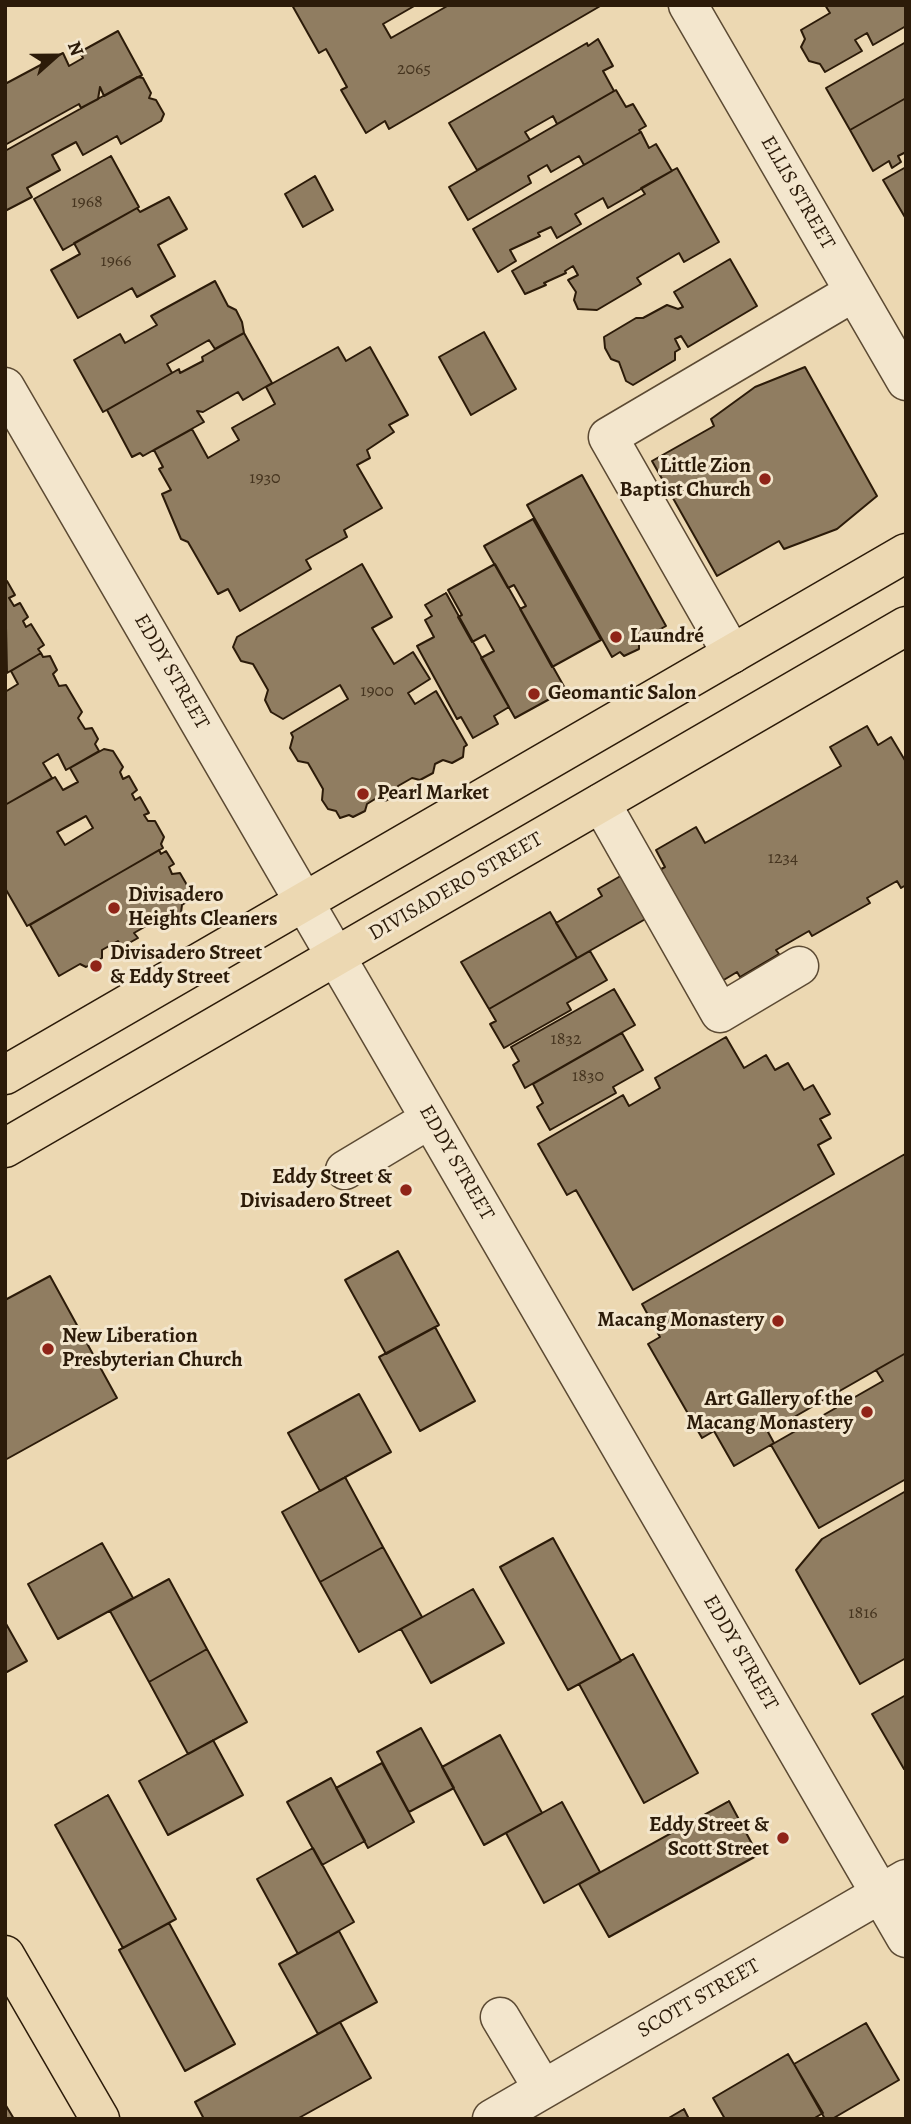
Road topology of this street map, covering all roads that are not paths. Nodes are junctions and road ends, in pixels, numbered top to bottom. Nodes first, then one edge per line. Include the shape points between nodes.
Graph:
1 (688, 5) edge
2 (854, 292) junction
3 (906, 380) edge
4 (5, 387) edge
5 (906, 553) edge
6 (906, 626) edge
7 (733, 654) junction
8 (601, 803) junction
9 (305, 902) junction
10 (337, 957) junction
11 (799, 965) dead end
12 (5, 1075) edge
13 (430, 1119) junction
14 (5, 1149) edge
15 (345, 1170) dead end
16 (893, 1887) edge
17 (906, 1938) edge
18 (5, 1955) edge
19 (500, 2017) dead end
20 (543, 2089) junction
21 (100, 2119) edge
22 (492, 2119) edge

1 - 2 street, ELLIS STREET
2 - 3 street, ELLIS STREET
2 - 7 street via 608,437
4 - 9 street, EDDY STREET
5 - 7 main road
6 - 8 main road, DIVISADERO STREET
7 - 9 main road
8 - 10 main road, DIVISADERO STREET
8 - 11 street via 720,1013
9 - 10 street, EDDY STREET
9 - 12 main road
10 - 13 street, EDDY STREET
10 - 14 main road, DIVISADERO STREET
13 - 15 street
13 - 16 street, EDDY STREET
16 - 17 street, EDDY STREET
16 - 20 street, SCOTT STREET
18 - 21 main road
19 - 20 street
20 - 22 street, SCOTT STREET

